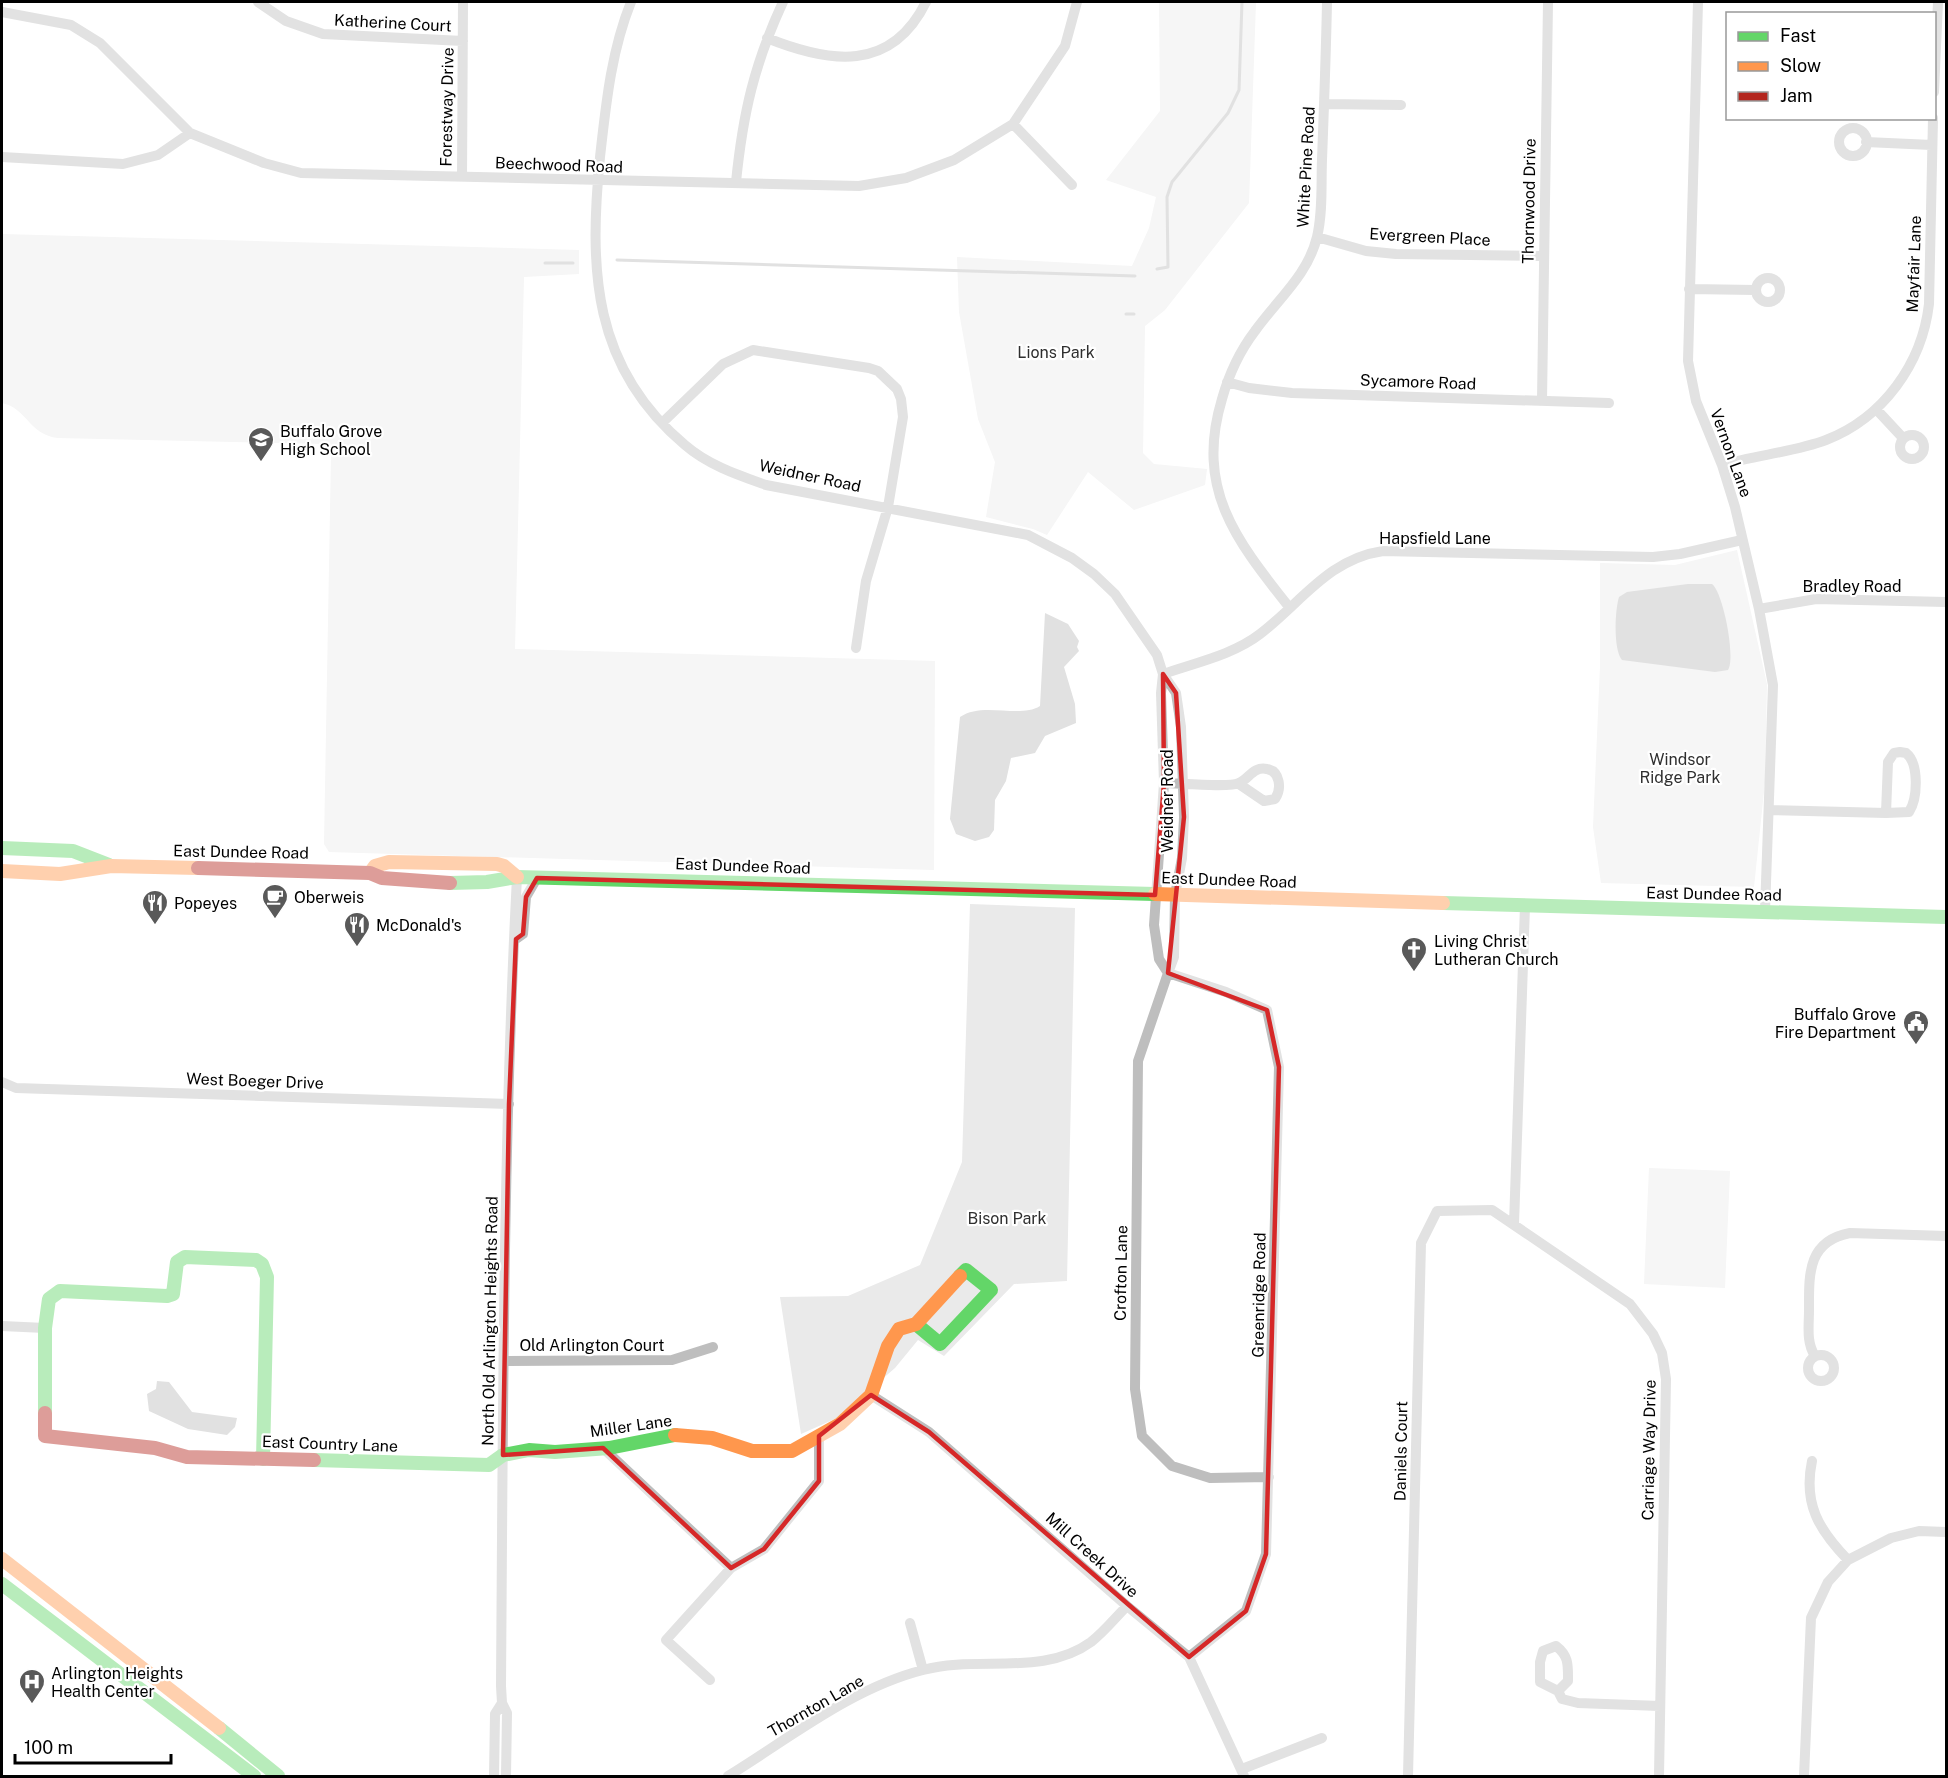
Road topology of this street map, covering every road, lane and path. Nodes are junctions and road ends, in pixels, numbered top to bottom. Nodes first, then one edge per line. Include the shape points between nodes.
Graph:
1 (258, 2) edge
2 (463, 2) edge
3 (631, 2) edge
4 (783, 2) edge
5 (926, 2) edge
6 (1077, 2) edge
7 (1327, 2) edge
8 (1548, 2) edge
9 (1698, 2) edge
10 (1938, 2) edge
11 (2, 12) edge
12 (767, 38) junction
13 (463, 41) junction
14 (1936, 62) edge
15 (1325, 104) junction
16 (1401, 105) dead end
17 (1934, 120) edge
18 (1013, 124) junction
19 (190, 133) junction
20 (1866, 142) dead end
21 (1932, 145) junction
22 (2, 157) edge
23 (462, 177) junction
24 (598, 182) junction
25 (736, 182) junction
26 (1072, 185) dead end
27 (1317, 237) junction
28 (1543, 256) junction
29 (1689, 289) junction
30 (1756, 290) dead end
31 (1227, 382) junction
32 (1542, 400) junction
33 (1609, 403) dead end
34 (1875, 409) junction
35 (662, 423) junction
36 (1903, 438) dead end
37 (1722, 465) junction
38 (888, 507) junction
39 (1742, 540) junction
40 (1947, 602) edge
41 (1289, 607) junction
42 (1759, 609) junction
43 (856, 648) dead end
44 (1163, 674) junction
45 (1164, 783) junction
46 (1184, 784) junction
47 (1239, 784) dead end
48 (1770, 810) junction
49 (1886, 813) junction
50 (2, 848) edge
51 (111, 866) junction
52 (2, 871) edge
53 (517, 877) junction
54 (537, 878) junction
55 (1155, 895) junction
56 (1175, 896) junction
57 (1525, 906) junction
58 (1765, 911) junction
59 (1943, 917) edge
60 (516, 939) junction
61 (1168, 974) junction
62 (2, 1082) edge
63 (509, 1104) junction
64 (1514, 1224) junction
65 (1947, 1236) edge
66 (916, 1324) junction
67 (2, 1326) edge
68 (45, 1328) junction
69 (713, 1347) dead end
70 (1815, 1356) dead end
71 (504, 1361) junction
72 (872, 1395) junction
73 (819, 1436) junction
74 (603, 1449) junction
75 (503, 1455) junction
76 (263, 1459) junction
77 (1812, 1461) dead end
78 (1269, 1477) junction
79 (1947, 1532) edge
80 (2, 1559) edge
81 (1848, 1560) junction
82 (731, 1568) junction
83 (2, 1584) edge
84 (1127, 1606) junction
85 (910, 1623) dead end
86 (1189, 1657) junction
87 (923, 1670) junction
88 (710, 1680) dead end
89 (1558, 1691) dead end
90 (502, 1703) junction
91 (1660, 1706) junction
92 (1322, 1738) dead end
93 (1243, 1773) edge
94 (254, 1776) edge
95 (278, 1776) edge
96 (494, 1776) edge
97 (506, 1776) edge
98 (728, 1776) edge
99 (1408, 1776) edge
100 (1659, 1776) edge
101 (1804, 1776) edge

1 - 13 street, Katherine Court via 286,21 323,34
2 - 13 street, Forestway Drive
3 - 24 street, Weidner Road via 608,82
4 - 12 street
5 - 12 street via 905,33 879,50 851,58 824,57
6 - 18 street, Beechwood Road via 1065,46
7 - 15 street, White Pine Road
8 - 28 street, Thornwood Drive
9 - 29 street, Vernon Lane
10 - 14 street
11 - 19 street, Beechwood Road via 71,25 100,43
12 - 25 street via 742,128
13 - 23 street, Forestway Drive
15 - 16 street
15 - 27 street, White Pine Road
17 - 21 street, Mayfair Lane
18 - 25 street, Beechwood Road via 954,160 906,178 859,186
18 - 26 street
19 - 22 street via 158,155 123,164
19 - 23 street, Beechwood Road via 264,163 301,173
20 - 21 street
21 - 34 street, Mayfair Lane via 1926,330 1907,372
23 - 24 street, Beechwood Road
24 - 25 street, Beechwood Road
24 - 35 street, Weidner Road via 595,260 605,326 634,390
27 - 28 street, Evergreen Place via 1366,251 1395,254
27 - 31 street, White Pine Road via 1299,275 1244,346
28 - 32 street, Thornwood Drive
29 - 30 street
29 - 37 street, Vernon Lane via 1690,381
31 - 32 street, Sycamore Road via 1292,393
31 - 41 street, White Pine Road via 1213,440 1216,490 1224,511 1260,570
32 - 33 street, Sycamore Road
34 - 36 street
34 - 37 street, Mayfair Lane via 1824,441
35 - 38 street, Weidner Road via 685,446 713,463 766,486
35 - 38 street via 723,364 753,350 878,371 897,389 902,408
37 - 39 street, Vernon Lane
38 - 43 street via 866,581
38 - 44 street, Weidner Road via 1020,533 1072,558 1122,603 1157,656
39 - 41 street, Hapsfield Lane via 1653,557 1383,551 1363,554 1336,567
39 - 42 street, Vernon Lane
40 - 42 street, Bradley Road via 1816,599
41 - 44 street, Hapsfield Lane via 1249,642
42 - 48 street, Vernon Lane via 1773,684
44 - 45 street, Weidner Road
44 - 46 street, Weidner Road via 1176,693
45 - 46 street
45 - 55 street, Weidner Road
46 - 47 street
46 - 56 street, Weidner Road via 1181,871
48 - 49 street
48 - 58 street, Vernon Lane
49 - 49 street via 1905,814 1912,808 1915,768 1906,753 1894,753 1888,762
50 - 51 main road, East Dundee Road via 74,851
51 - 52 main road, East Dundee Road via 60,874
51 - 53 main road, East Dundee Road via 370,873 411,880 497,882
53 - 54 main road, East Dundee Road
53 - 60 street, North Old Arlington Heights Road
54 - 55 main road, East Dundee Road
54 - 60 street, North Old Arlington Heights Road via 526,897 523,934
55 - 56 main road, East Dundee Road
55 - 61 street via 1159,959
56 - 57 main road, East Dundee Road
56 - 61 street, Crofton Lane via 1174,957
57 - 58 main road, East Dundee Road
57 - 64 street
58 - 59 main road, East Dundee Road
60 - 63 street, North Old Arlington Heights Road
61 - 78 street, Greenridge Road via 1267,1010 1280,1068
61 - 78 street, Crofton Lane via 1138,1061 1135,1389 1142,1436 1172,1466 1210,1478
62 - 63 street, West Boeger Drive via 16,1088
63 - 71 street, North Old Arlington Heights Road
64 - 91 street, Carriage Way Drive via 1630,1304 1662,1353 1666,1379
64 - 99 street, Daniels Court via 1492,1210 1437,1211 1421,1243
65 - 70 street via 1850,1233 1827,1242 1812,1262 1809,1275 1809,1340
66 - 66 main road via 966,1270 991,1290 940,1344
66 - 72 main road, Miller Lane via 899,1329 888,1346
67 - 68 street
68 - 76 main road, East Country Lane via 45,1436 155,1448 187,1457
68 - 76 main road via 46,1304 60,1291 167,1296 173,1294 177,1262 185,1257 256,1260 267,1277
69 - 71 street, Old Arlington Court via 672,1360
71 - 75 street, North Old Arlington Heights Road
72 - 73 main road, Miller Lane via 840,1424
72 - 84 street, Mill Creek Drive via 938,1439
73 - 74 main road, Miller Lane via 792,1451 752,1451 712,1438 674,1435
73 - 82 street via 819,1481 764,1550
74 - 75 main road, Miller Lane via 529,1450
74 - 82 street
75 - 76 main road, East Country Lane via 489,1465
75 - 90 street, North Old Arlington Heights Road
77 - 81 street via 1808,1494 1814,1514 1832,1544
78 - 86 street, Greenridge Road via 1266,1554 1246,1611
79 - 81 street via 1919,1531 1891,1538
80 - 95 main road
81 - 101 street via 1828,1582 1811,1618
82 - 88 street via 666,1640
83 - 94 main road
84 - 86 street, Mill Creek Drive
84 - 87 street, Thornton Lane via 1091,1642 1045,1662 963,1663
85 - 87 street
86 - 93 street, Mill Creek Drive
87 - 98 street, Thornton Lane via 858,1695
89 - 91 street via 1562,1698 1578,1703
90 - 96 street, North Old Arlington Heights Road via 495,1714
90 - 97 street, North Old Arlington Heights Road via 507,1713
91 - 100 street, Carriage Way Drive
92 - 93 street

